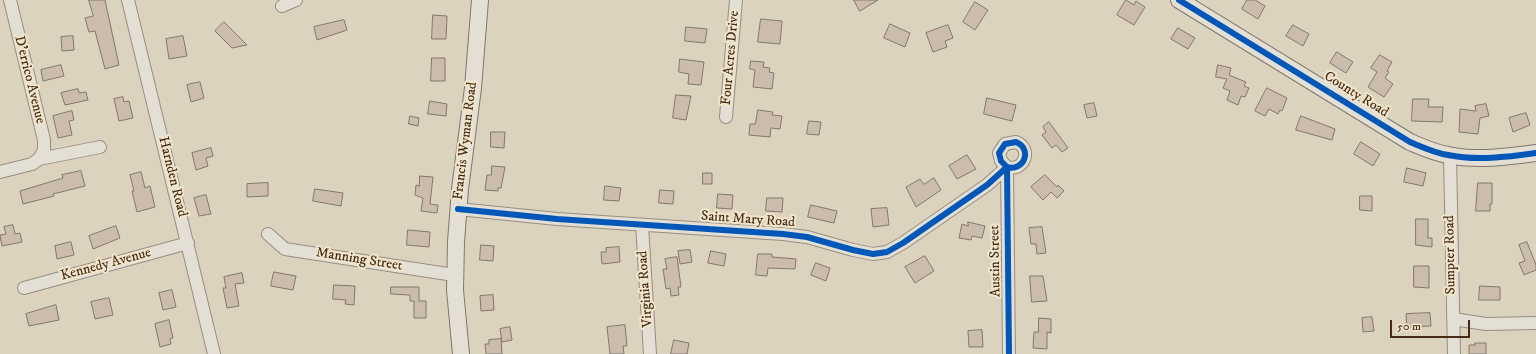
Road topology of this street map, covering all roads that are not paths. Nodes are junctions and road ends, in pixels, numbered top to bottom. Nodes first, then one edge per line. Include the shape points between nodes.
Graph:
1 (10, 0) edge
2 (128, 0) edge
3 (296, 0) edge
4 (480, 0) edge
5 (736, 0) edge
6 (1179, 0) edge
7 (282, 6) dead end
8 (726, 117) dead end
9 (100, 147) dead end
10 (1536, 153) edge
11 (1450, 156) junction
12 (39, 159) junction
13 (1007, 167) joint
14 (0, 172) edge
15 (458, 209) junction
16 (642, 225) junction
17 (268, 234) dead end
18 (188, 243) junction
19 (454, 275) junction
20 (24, 288) dead end
21 (1453, 319) junction
22 (1536, 323) edge
23 (214, 354) edge
24 (462, 354) edge
25 (650, 354) edge
26 (1009, 354) edge
27 (1454, 354) edge

1 - 12 street, D'errico Avenue via 44,140 44,150
2 - 18 street, Harnden Road
3 - 7 street
4 - 15 street, Francis Wyman Road via 473,88
5 - 8 street, Four Acres Drive
6 - 11 street, County Road via 1390,131 1410,142
9 - 12 street
10 - 11 street, County Road via 1497,157
11 - 21 street, Sumpter Road
12 - 14 street via 32,164
13 - 16 street, Saint Mary Road via 987,185 903,243 878,254 797,236
13 - 26 street, Austin Street
15 - 16 street, Saint Mary Road
15 - 19 street, Francis Wyman Road
16 - 25 street, Virginia Road
17 - 19 street, Manning Street via 286,249
18 - 20 street, Kennedy Avenue
18 - 23 street, Harnden Road
19 - 24 street, Francis Wyman Road
21 - 22 street via 1486,324
21 - 27 street, Sumpter Road

